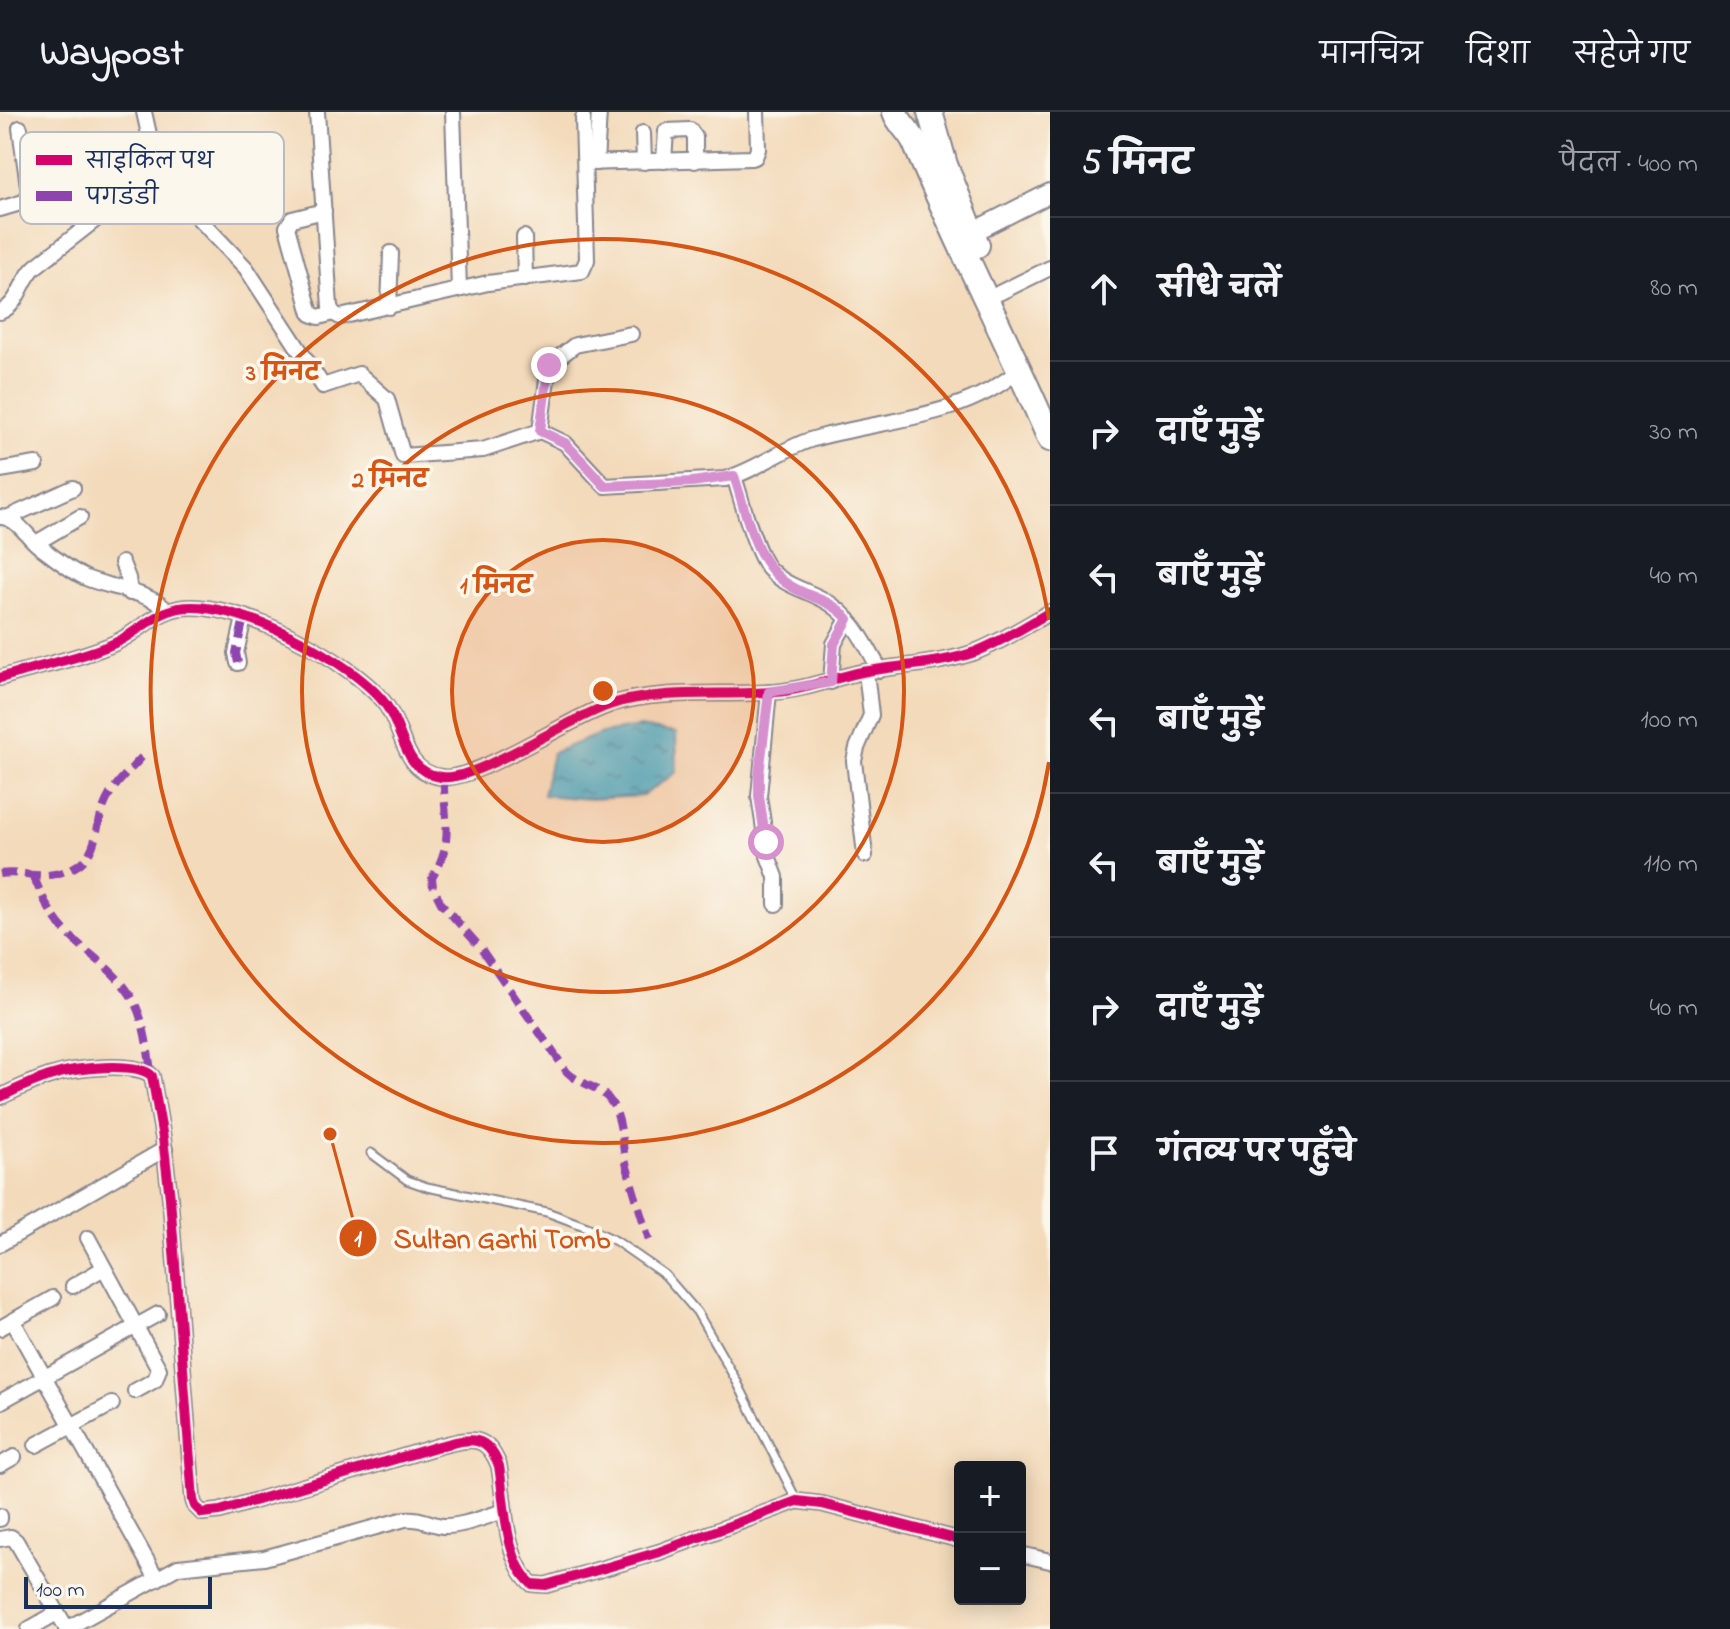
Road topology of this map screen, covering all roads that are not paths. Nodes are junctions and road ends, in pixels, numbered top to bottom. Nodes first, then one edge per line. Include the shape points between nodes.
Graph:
1 (144, 112) edge
2 (317, 112) edge
3 (453, 112) edge
4 (757, 112) edge
5 (895, 112) edge
6 (909, 112) edge
7 (930, 112) edge
8 (583, 115) edge
9 (599, 115) edge
10 (20, 128) dead end
11 (21, 132) edge
12 (149, 132) edge
13 (643, 133) dead end
14 (913, 138) junction
15 (664, 161) junction
16 (695, 161) junction
17 (644, 162) junction
18 (590, 163) junction
19 (1050, 193) edge
20 (20, 204) edge
21 (0, 209) edge
22 (324, 211) junction
23 (91, 224) edge
24 (205, 224) edge
25 (971, 233) junction
26 (524, 237) dead end
27 (391, 253) dead end
28 (1050, 268) edge
29 (525, 279) junction
30 (459, 289) junction
31 (999, 293) junction
32 (389, 307) junction
33 (0, 312) edge
34 (333, 313) junction
35 (631, 334) dead end
36 (1019, 370) junction
37 (1050, 403) edge
38 (540, 431) junction
39 (1050, 439) edge
40 (36, 464) dead end
41 (0, 470) edge
42 (734, 476) junction
43 (73, 488) dead end
44 (4, 517) edge
45 (80, 517) dead end
46 (36, 543) junction
47 (122, 563) dead end
48 (130, 593) junction
49 (167, 611) junction
50 (1050, 612) edge
51 (244, 618) junction
52 (848, 619) junction
53 (238, 663) dead end
54 (873, 671) junction
55 (0, 678) edge
56 (831, 682) junction
57 (769, 692) junction
58 (865, 855) dead end
59 (776, 904) dead end
60 (0, 1097) edge
61 (165, 1149) junction
62 (371, 1153) dead end
63 (88, 1238) dead end
64 (0, 1244) edge
65 (104, 1268) junction
66 (73, 1286) dead end
67 (53, 1298) dead end
68 (158, 1314) dead end
69 (6, 1324) edge
70 (136, 1326) junction
71 (44, 1377) junction
72 (135, 1391) dead end
73 (0, 1402) edge
74 (112, 1404) dead end
75 (72, 1426) junction
76 (36, 1445) dead end
77 (14, 1457) dead end
78 (0, 1465) edge
79 (797, 1501) junction
80 (505, 1511) junction
81 (954, 1538) edge
82 (0, 1539) edge
83 (1026, 1555) edge
84 (1050, 1561) edge
85 (157, 1579) junction
86 (57, 1613) junction
87 (29, 1629) edge
88 (66, 1629) edge

1 - 12 street
2 - 22 street
3 - 30 street
4 - 16 street via 755,157
5 - 14 main road
6 - 14 main road
7 - 25 main road
8 - 9 street
8 - 18 street
9 - 18 street
10 - 11 street
13 - 17 street
14 - 36 main road
15 - 16 street
15 - 16 street via 666,131 693,132
15 - 17 street
17 - 18 street
18 - 29 street via 585,268
19 - 25 street
20 - 21 street
22 - 34 street
22 - 34 street via 292,219 287,227 311,314
23 - 33 street via 35,267 14,304
24 - 38 street via 246,268 323,386 359,374 387,399 403,456 483,450
25 - 31 main road
26 - 29 street
27 - 32 street
28 - 31 street
29 - 30 street
30 - 32 street
31 - 37 main road
32 - 34 street via 351,316
35 - 38 street via 575,345 549,365
36 - 39 main road
36 - 42 street via 970,400 809,441
38 - 42 street via 565,443 605,486
40 - 41 street
42 - 52 street via 767,567
43 - 44 street
44 - 46 street
45 - 46 street
46 - 48 street via 86,578
47 - 48 street
48 - 49 street via 154,600
49 - 51 street via 193,607
49 - 55 street via 116,642
50 - 54 street via 975,652
51 - 53 street
51 - 57 street via 285,633 351,671 389,709 410,759 425,772 444,778 481,768 613,703
52 - 54 street
52 - 56 street via 834,644
54 - 56 street
54 - 58 street via 871,715 854,761
56 - 57 street
57 - 59 street via 759,796 776,877
60 - 61 street via 69,1070 146,1070 156,1086
61 - 64 street
61 - 80 street via 195,1506 202,1513 220,1511 470,1440 485,1443 495,1455
62 - 79 lane via 407,1180 427,1187 547,1212 587,1227 665,1275 697,1312
63 - 65 street
65 - 66 street
65 - 70 street
67 - 69 street
68 - 70 street
69 - 71 street
70 - 71 street
70 - 72 street via 159,1373
71 - 73 street
71 - 75 street
74 - 75 street
75 - 76 street
75 - 85 street
77 - 78 street
79 - 80 street via 659,1552 540,1586 517,1565
79 - 81 street
80 - 85 street via 444,1526 405,1519 264,1558 178,1567
82 - 86 street via 16,1541
83 - 84 street
85 - 88 street
86 - 87 street
86 - 88 street

